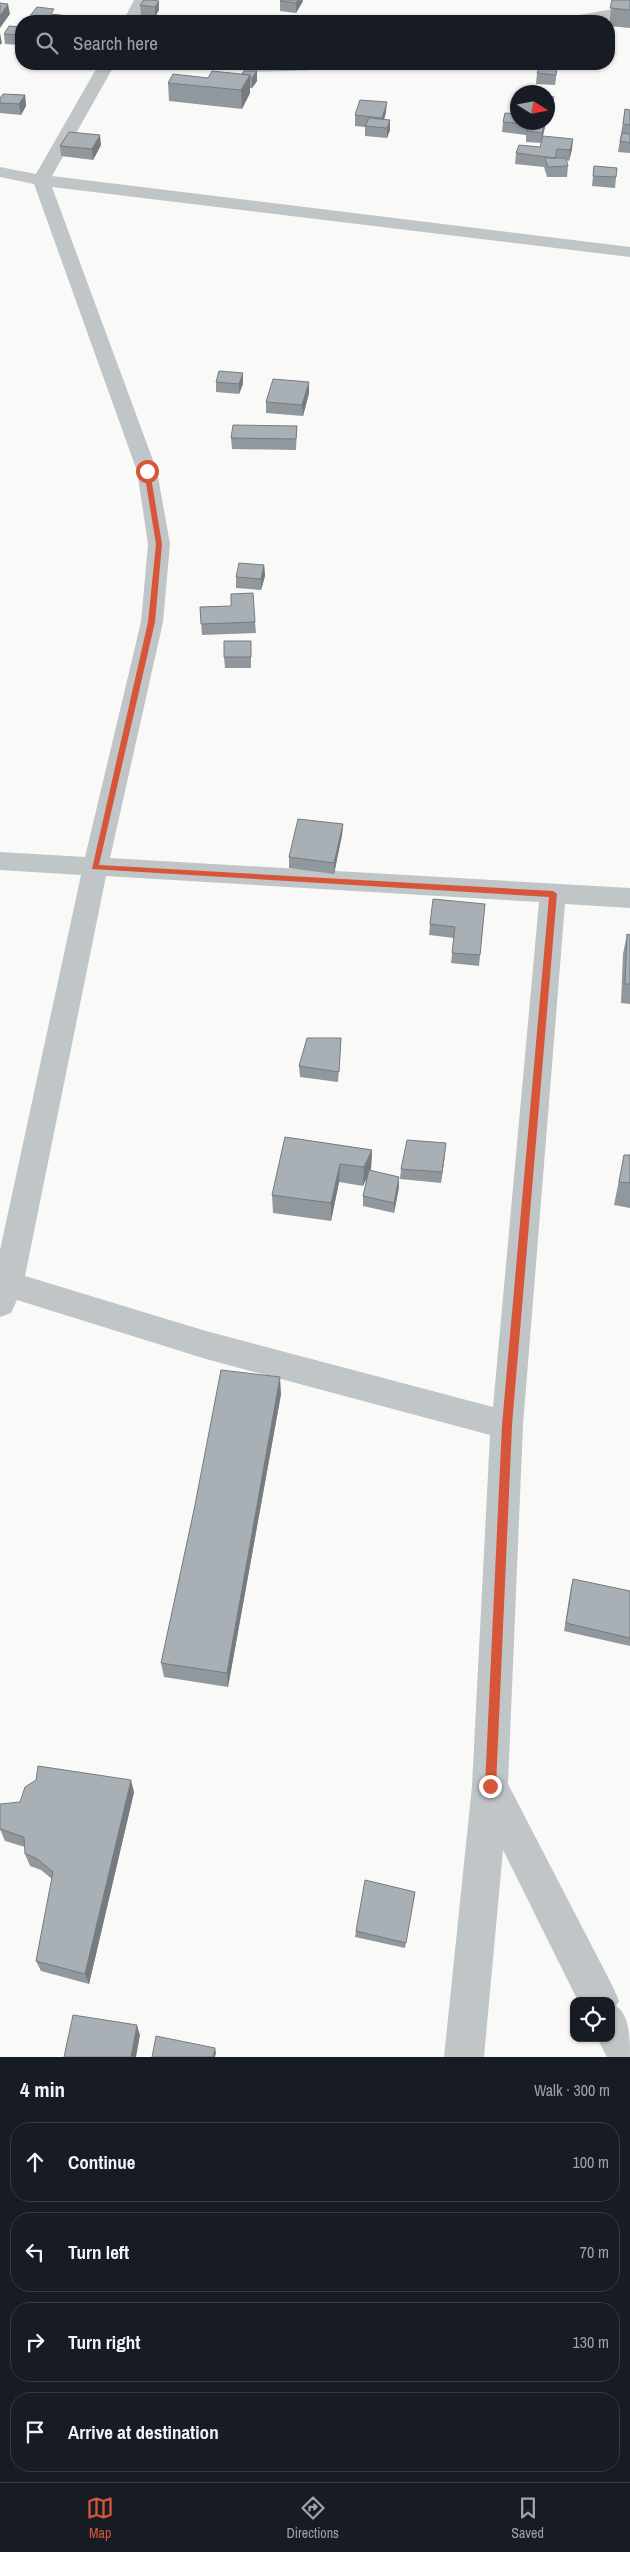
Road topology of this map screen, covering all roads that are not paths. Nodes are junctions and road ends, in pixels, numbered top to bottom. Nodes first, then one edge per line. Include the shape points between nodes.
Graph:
1 (142, 0) edge
2 (630, 11) edge
3 (134, 15) edge
4 (607, 15) edge
5 (104, 70) edge
6 (0, 172) edge
7 (41, 180) junction
8 (630, 252) edge
9 (0, 861) edge
10 (95, 867) junction
11 (553, 894) junction
12 (630, 898) edge
13 (4, 1294) edge
14 (507, 1425) junction
15 (490, 1786) junction
16 (597, 1997) edge
17 (615, 2032) edge
18 (464, 2057) edge
19 (628, 2057) edge

1 - 3 street
2 - 4 street
5 - 7 street
6 - 7 street
7 - 8 street
7 - 10 street via 147,471 159,544 152,622
9 - 10 street
10 - 11 street
10 - 13 street
11 - 12 street
11 - 14 street
13 - 14 street
14 - 15 street
15 - 16 street
15 - 18 street
17 - 19 street

